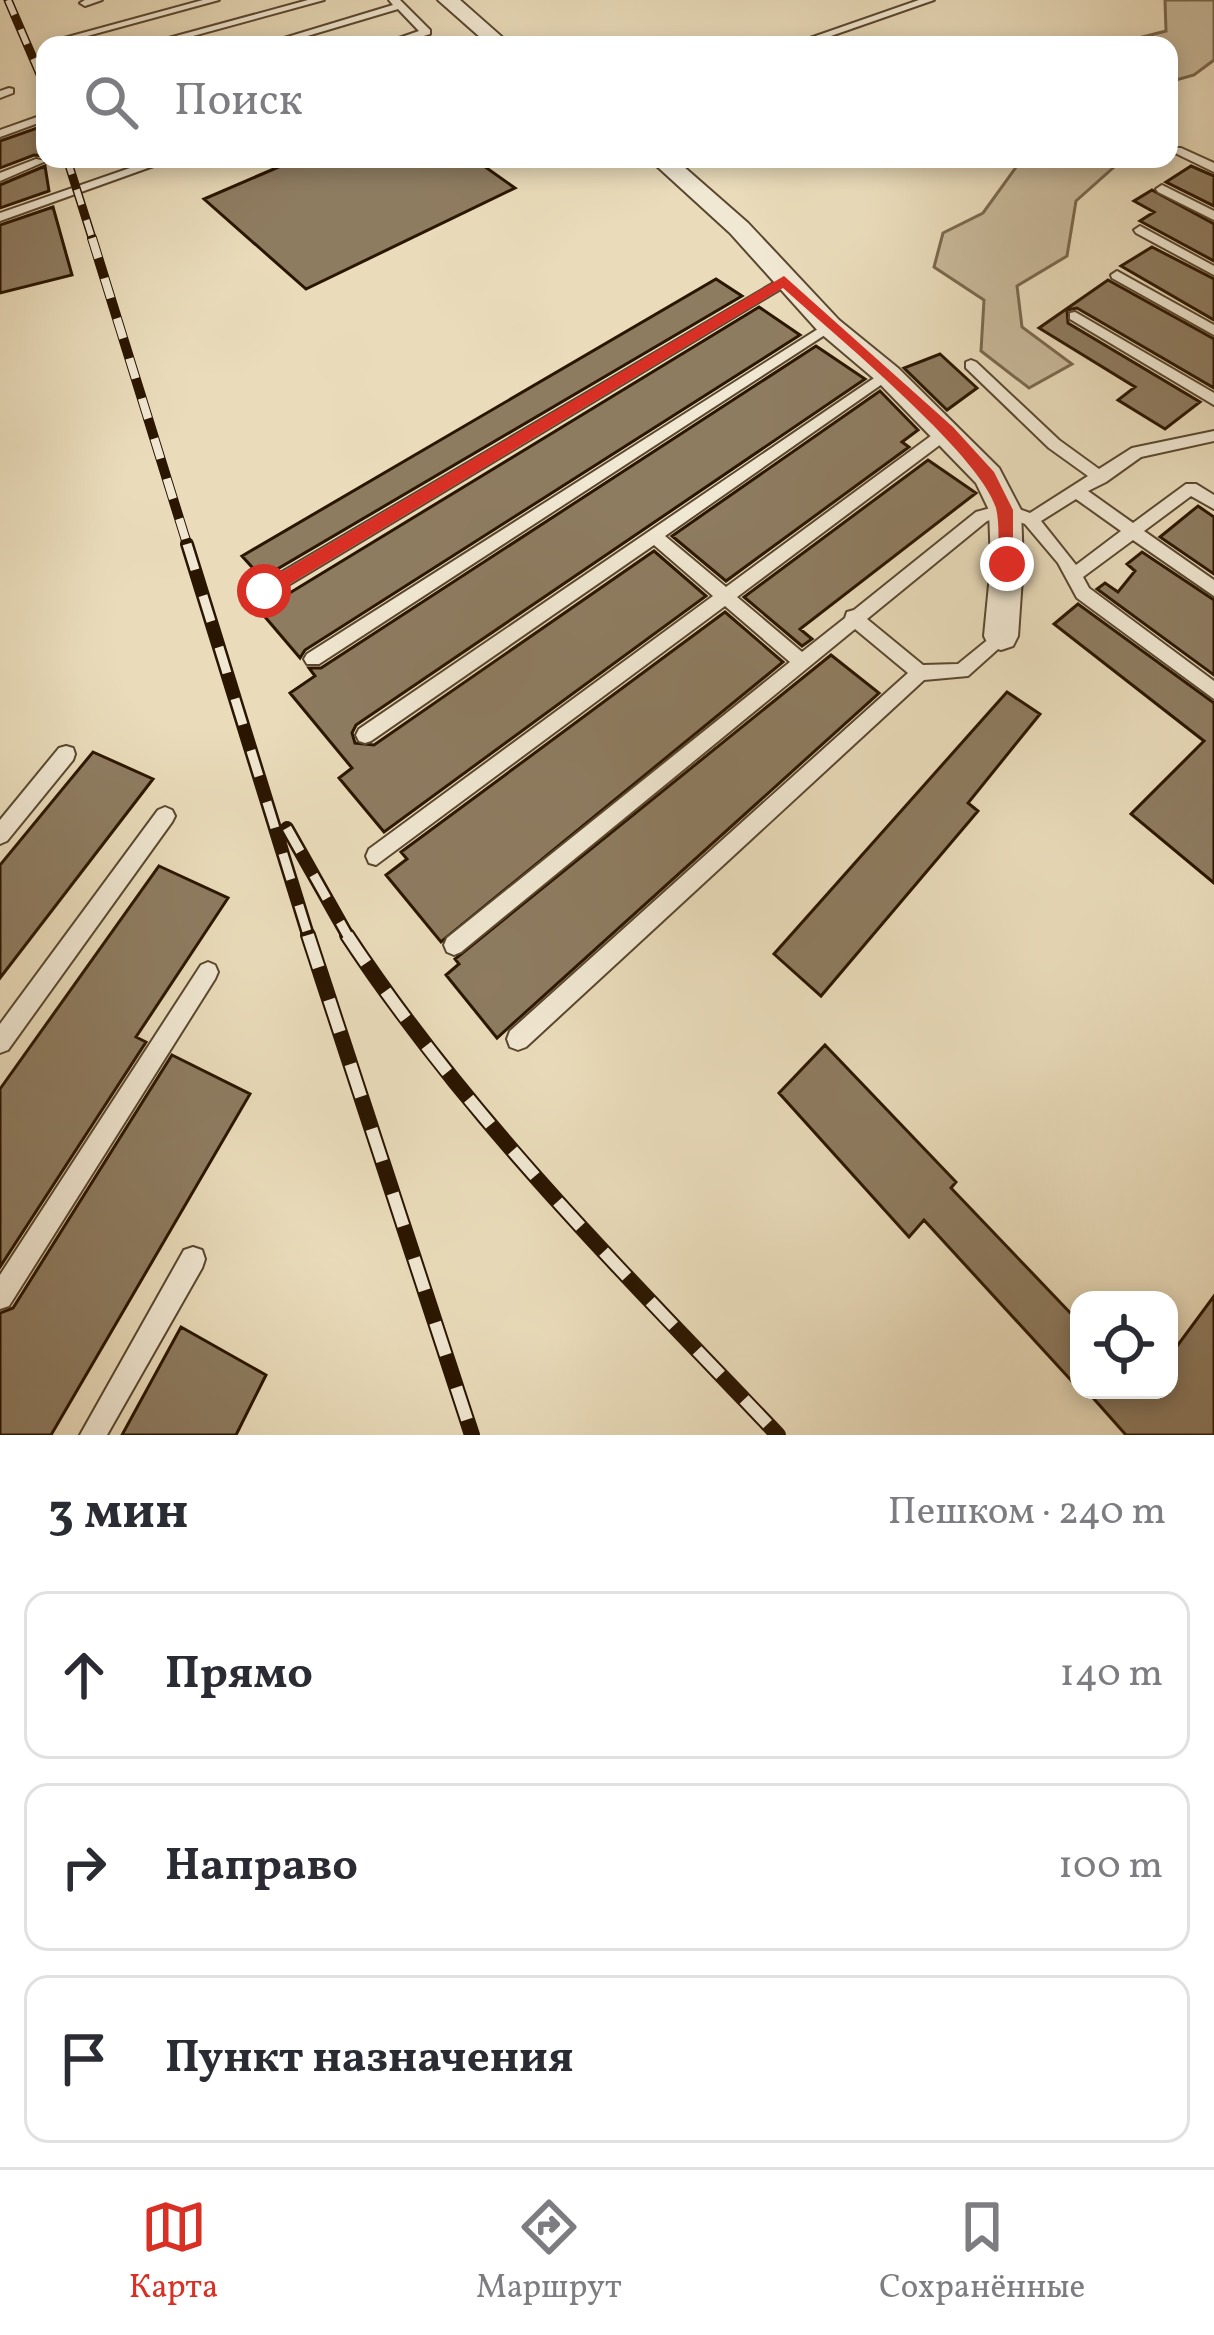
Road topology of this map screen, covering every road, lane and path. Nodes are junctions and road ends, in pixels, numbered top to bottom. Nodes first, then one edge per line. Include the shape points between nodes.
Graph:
1 (214, 0) edge
2 (319, 0) edge
3 (448, 0) edge
4 (929, 0) edge
5 (396, 3) edge
6 (77, 36) edge
7 (182, 36) edge
8 (294, 36) edge
9 (413, 36) edge
10 (482, 36) edge
11 (822, 36) edge
12 (36, 120) edge
13 (0, 134) edge
14 (1178, 150) edge
15 (36, 162) edge
16 (141, 168) edge
17 (671, 168) edge
18 (1214, 168) edge
19 (0, 177) edge
20 (1162, 189) dead end
21 (1214, 216) edge
22 (0, 217) edge
23 (1140, 230) dead end
24 (1214, 271) edge
25 (1117, 275) dead end
26 (784, 281) junction
27 (1076, 316) dead end
28 (829, 326) junction
29 (1214, 331) edge
30 (970, 365) dead end
31 (888, 375) junction
32 (1214, 400) edge
33 (948, 431) junction
34 (1214, 436) edge
35 (1101, 478) junction
36 (1079, 493) junction
37 (1214, 502) edge
38 (1018, 515) junction
39 (1132, 531) junction
40 (653, 535) junction
41 (1073, 575) junction
42 (1214, 589) edge
43 (264, 591) dead end
44 (726, 597) junction
45 (854, 617) junction
46 (1001, 636) joint
47 (313, 659) dead end
48 (801, 662) junction
49 (920, 674) junction
50 (1214, 691) edge
51 (365, 735) dead end
52 (66, 754) dead end
53 (165, 816) dead end
54 (0, 835) edge
55 (376, 856) dead end
56 (454, 945) dead end
57 (208, 972) dead end
58 (518, 1039) dead end
59 (0, 1042) edge
60 (194, 1259) dead end
61 (0, 1297) edge
62 (93, 1435) edge

1 - 6 lane
2 - 7 lane
3 - 10 street
4 - 11 lane
5 - 8 lane
5 - 9 lane via 426,32
12 - 13 lane
14 - 18 lane
15 - 19 lane
16 - 22 lane
17 - 26 street
20 - 21 lane
23 - 24 lane
25 - 29 lane
26 - 28 street
26 - 43 lane
27 - 32 lane
28 - 31 street
28 - 47 lane
30 - 35 lane
31 - 33 street
31 - 40 lane
33 - 38 street
33 - 44 lane
34 - 35 lane via 1137,452
35 - 36 lane
36 - 38 lane
36 - 39 lane
37 - 39 lane via 1191,488
38 - 41 lane
38 - 45 lane via 982,516
38 - 46 street
39 - 41 lane
39 - 42 lane
40 - 44 lane
40 - 51 lane
41 - 50 lane via 1083,593
44 - 48 lane
44 - 55 lane
45 - 48 lane
45 - 49 lane
46 - 49 lane via 962,671
48 - 56 lane
49 - 58 lane
52 - 54 lane
53 - 59 lane
57 - 61 lane
60 - 62 lane

